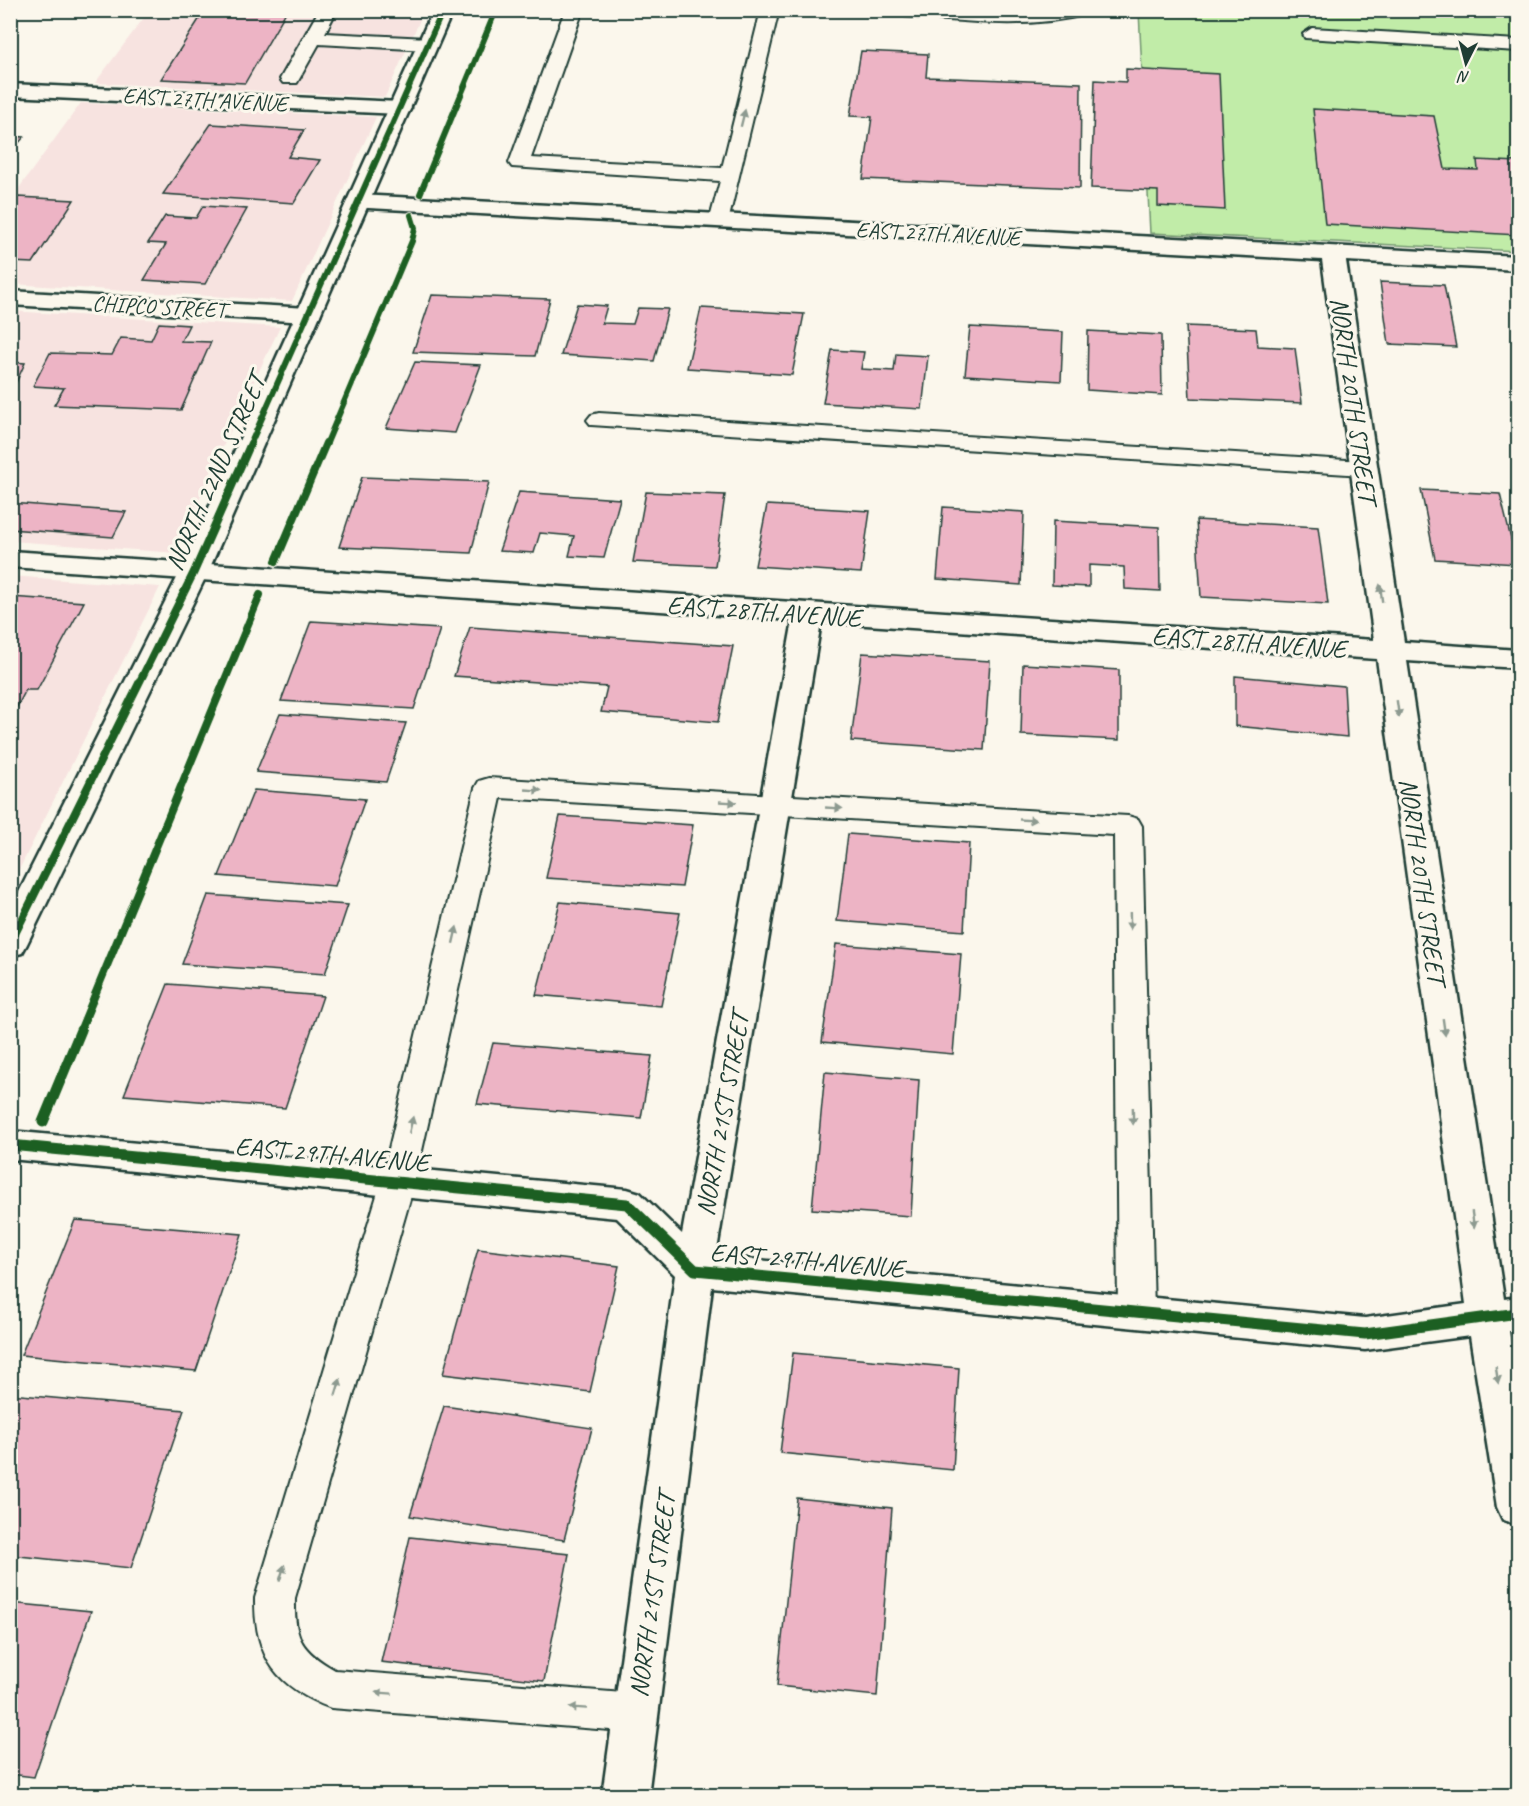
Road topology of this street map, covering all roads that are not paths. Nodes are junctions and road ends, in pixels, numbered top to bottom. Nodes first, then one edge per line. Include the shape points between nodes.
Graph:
1 (328, 10) edge
2 (443, 10) edge
3 (574, 10) edge
4 (770, 10) edge
5 (892, 10) edge
6 (1082, 10) edge
7 (1312, 34) dead end
8 (314, 38) junction
9 (428, 44) junction
10 (1518, 46) edge
11 (290, 79) dead end
12 (10, 90) edge
13 (400, 108) junction
14 (729, 175) junction
15 (358, 202) junction
16 (720, 222) junction
17 (1333, 254) junction
18 (1518, 263) edge
19 (10, 298) edge
20 (308, 315) junction
21 (599, 420) dead end
22 (1364, 468) junction
23 (10, 559) edge
24 (194, 572) junction
25 (808, 614) junction
26 (1389, 651) junction
27 (1518, 659) edge
28 (775, 804) junction
29 (10, 944) edge
30 (10, 1145) edge
31 (398, 1182) junction
32 (695, 1270) junction
33 (1136, 1312) junction
34 (1503, 1315) edge
35 (1518, 1507) edge
36 (636, 1713) junction
37 (625, 1796) edge

1 - 8 lane
2 - 9 street, NORTH 22ND STREET
3 - 14 lane via 519,164
14 -> 4 lane
5 - 6 lane via 1060,16
7 - 10 lane
8 - 9 lane
8 - 11 lane
9 - 13 street, NORTH 22ND STREET
12 - 13 street, EAST 27TH AVENUE
13 - 15 street, NORTH 22ND STREET
14 - 16 lane
15 - 16 street, EAST 27TH AVENUE
15 - 20 street, NORTH 22ND STREET
16 - 17 street, EAST 27TH AVENUE
17 - 18 street, EAST 27TH AVENUE
17 - 22 street, NORTH 20TH STREET
19 - 20 street, CHIPCO STREET
20 - 24 street, NORTH 22ND STREET
21 - 22 lane
26 -> 22 street, NORTH 20TH STREET
23 - 24 street, EAST 28TH AVENUE
24 - 25 street, EAST 28TH AVENUE
24 - 29 street, NORTH 22ND STREET
25 - 26 street, EAST 28TH AVENUE
25 - 28 street, NORTH 21ST STREET
26 - 27 street, EAST 28TH AVENUE
26 -> 34 street, NORTH 20TH STREET
31 -> 28 lane via 489,788
28 - 32 street, NORTH 21ST STREET
28 -> 33 lane via 1128,826
30 - 31 street, EAST 29TH AVENUE
31 - 32 street, EAST 29TH AVENUE via 627,1204
36 -> 31 lane via 331,1689 307,1678 276,1633 275,1598
32 - 33 street, EAST 29TH AVENUE
32 - 36 street, NORTH 21ST STREET
33 - 34 street, EAST 29TH AVENUE via 1365,1334
34 -> 35 street, NORTH 20TH STREET
36 - 37 street, NORTH 21ST STREET

